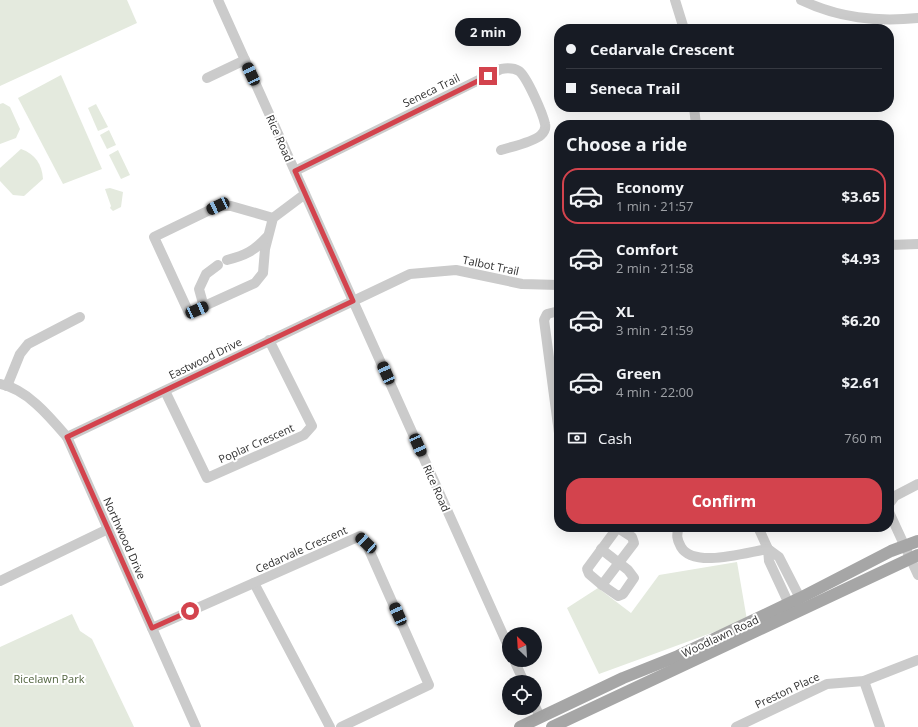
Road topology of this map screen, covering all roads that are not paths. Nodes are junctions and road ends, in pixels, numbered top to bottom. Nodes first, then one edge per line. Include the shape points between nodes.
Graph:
1 (218, 0) edge
2 (676, 0) edge
3 (801, 0) edge
4 (918, 18) edge
5 (683, 24) edge
6 (245, 60) junction
7 (206, 78) dead end
8 (501, 150) dead end
9 (295, 171) junction
10 (305, 194) junction
11 (273, 218) junction
12 (269, 236) junction
13 (894, 245) edge
14 (917, 245) edge
15 (554, 285) edge
16 (353, 301) junction
17 (204, 307) junction
18 (554, 312) edge
19 (80, 318) dead end
20 (269, 340) junction
21 (4, 385) edge
22 (165, 391) junction
23 (554, 395) edge
24 (67, 437) junction
25 (918, 484) edge
26 (894, 497) edge
27 (894, 523) edge
28 (108, 528) junction
29 (614, 532) edge
30 (625, 532) edge
31 (677, 532) edge
32 (760, 532) edge
33 (918, 541) edge
34 (905, 546) junction
35 (601, 549) junction
36 (768, 549) junction
37 (914, 557) edge
38 (619, 564) junction
39 (918, 575) edge
40 (1, 579) edge
41 (254, 583) junction
42 (602, 585) junction
43 (800, 598) junction
44 (789, 604) junction
45 (152, 628) junction
46 (502, 632) edge
47 (918, 660) edge
48 (864, 681) junction
49 (543, 722) edge
50 (196, 727) edge
51 (330, 727) edge
52 (341, 727) edge
53 (520, 727) edge
54 (552, 727) edge
55 (736, 727) edge
56 (880, 727) edge

1 - 6 street, Rice Road
2 - 5 street
3 - 4 street via 829,12 860,19
6 - 7 street
6 - 9 street, Rice Road
8 - 9 street, Seneca Trail via 534,140 545,130 542,116 524,77 519,71 510,68 501,69
9 - 10 street, Rice Road
10 - 11 street
10 - 16 street, Rice Road
11 - 12 street
11 - 17 street via 231,206 218,206 154,237 189,313
12 - 17 street via 263,273 255,283
12 - 17 street via 256,249 223,262 206,274 199,289
13 - 14 street
15 - 16 street, Talbot Trail via 522,284 464,271 441,270 410,274
16 - 20 street, Eastwood Drive
16 - 46 street, Rice Road
18 - 23 street via 547,314 544,320
19 - 21 street via 28,344
20 - 22 street, Eastwood Drive
20 - 22 street, Poplar Crescent via 312,426 304,435 207,478
21 - 24 street, Northwood Drive via 33,403 51,418
22 - 24 street, Eastwood Drive
24 - 28 street, Northwood Drive
25 - 26 street
27 - 34 street
28 - 40 street
28 - 45 street, Northwood Drive
29 - 35 street
30 - 38 street via 632,537 634,543
31 - 36 street via 678,543 684,553 693,558 717,558
32 - 36 street
33 - 34 main road, Woodlawn Road
34 - 37 street
34 - 43 main road, Woodlawn Road
35 - 38 street
35 - 42 street via 587,568 589,574
36 - 43 street via 779,557
36 - 44 street via 769,561
37 - 39 street
37 - 54 main road, Woodlawn Road
38 - 42 street
38 - 42 street via 634,578 623,594 615,596
41 - 45 street, Cedarvale Crescent
41 - 51 street, Cedarvale Crescent
41 - 52 street, Cedarvale Crescent via 360,536 366,543 429,684
43 - 44 main road, Woodlawn Road
44 - 49 main road, Woodlawn Road via 678,656 623,678
45 - 50 street, Northwood Drive
47 - 48 street, Preston Place
48 - 55 street, Preston Place via 827,684
48 - 56 street
49 - 53 main road, Woodlawn Road

